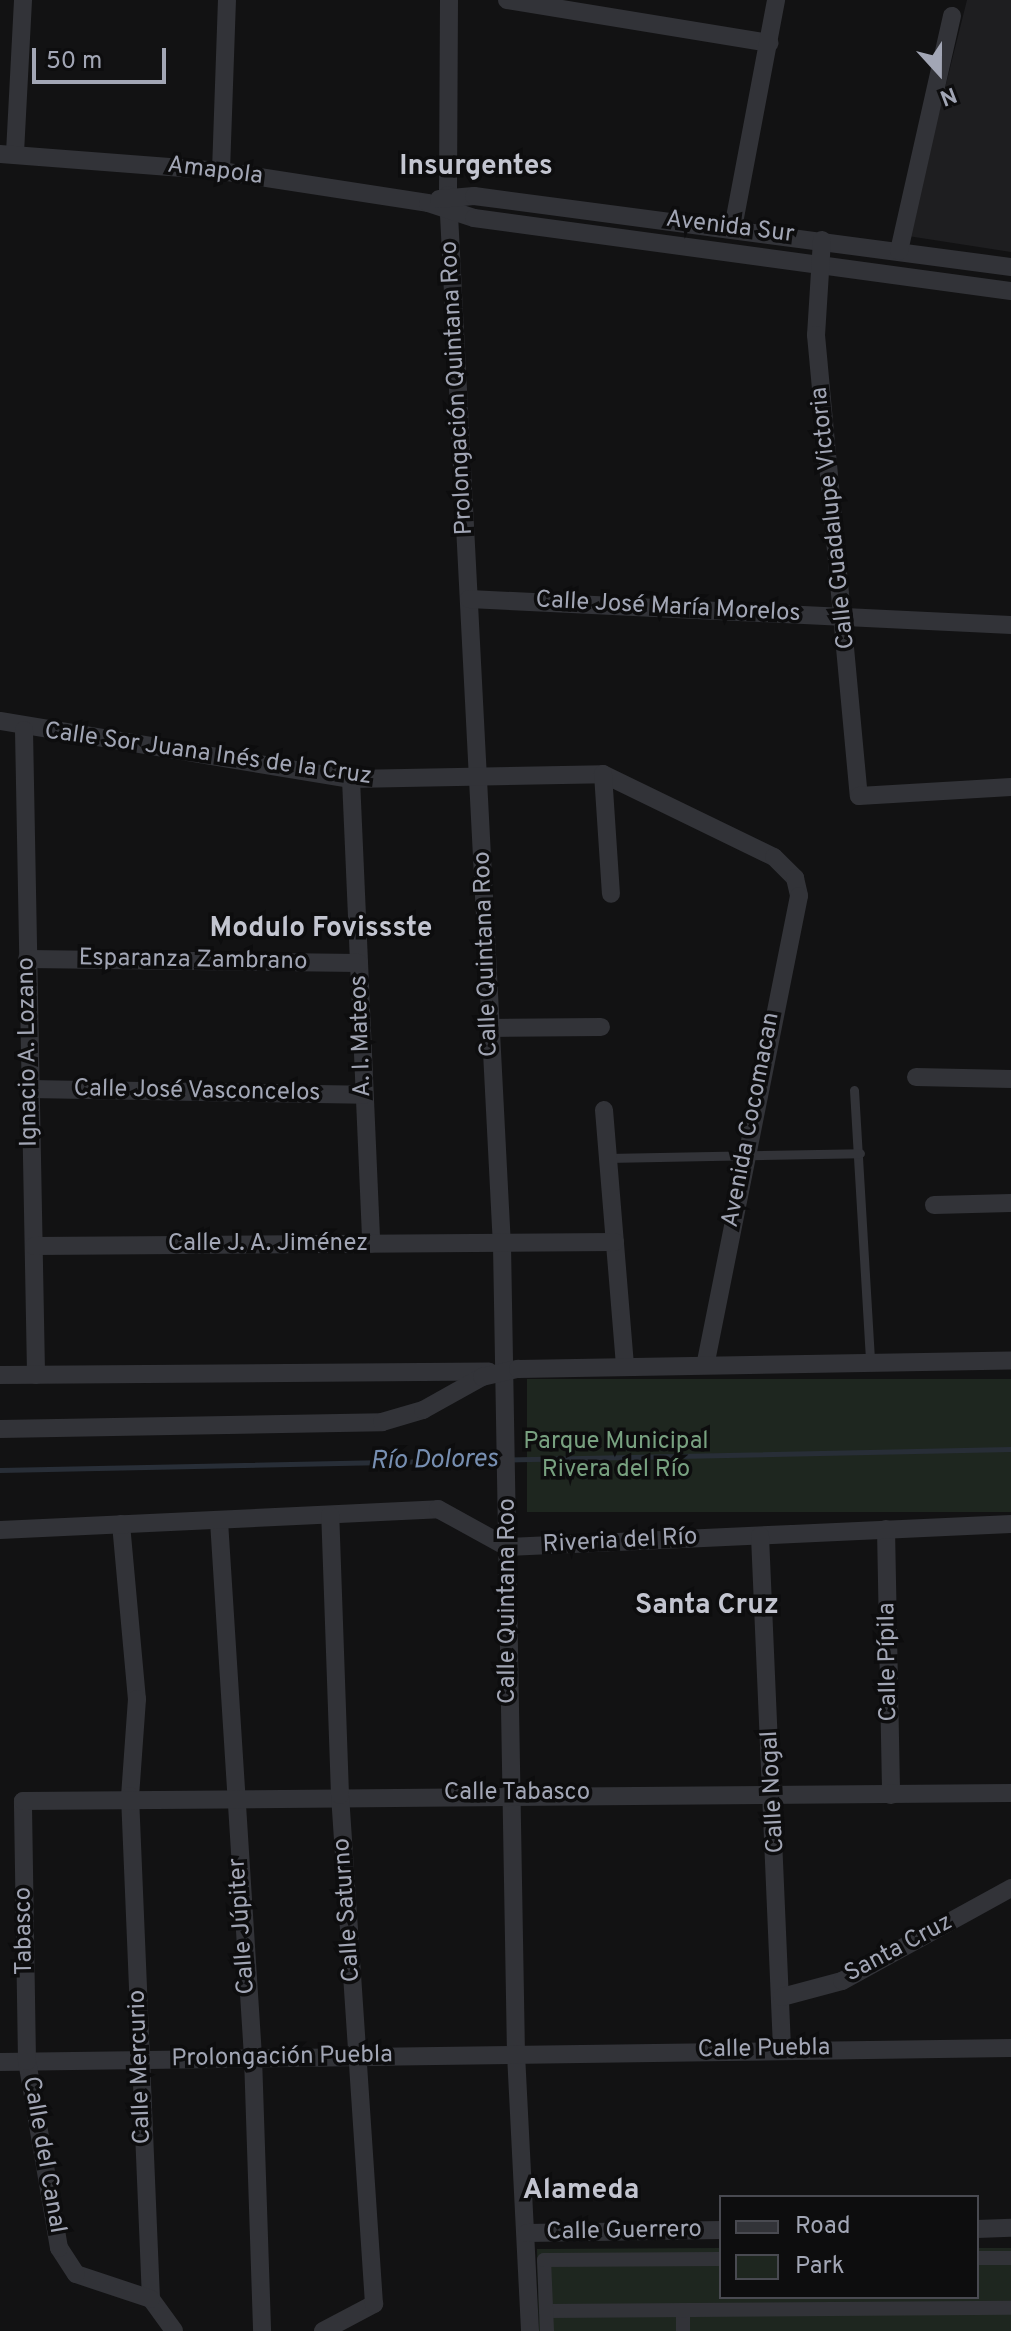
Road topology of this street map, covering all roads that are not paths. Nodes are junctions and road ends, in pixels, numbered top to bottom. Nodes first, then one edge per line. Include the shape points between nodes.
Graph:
1 (23, 0) edge
2 (227, 0) edge
3 (449, 0) edge
4 (507, 0) edge
5 (776, 0) edge
6 (611, 8) edge
7 (952, 16) dead end
8 (769, 43) junction
9 (8, 154) edge
10 (221, 171) junction
11 (448, 195) junction
12 (428, 203) junction
13 (449, 215) junction
14 (733, 228) junction
15 (822, 240) junction
16 (899, 251) junction
17 (819, 267) junction
18 (1011, 267) edge
19 (1011, 291) edge
20 (469, 599) junction
21 (843, 616) junction
22 (1011, 625) edge
23 (0, 721) edge
24 (24, 730) junction
25 (603, 774) junction
26 (481, 775) junction
27 (351, 779) junction
28 (1011, 787) edge
29 (795, 878) joint
30 (611, 894) dead end
31 (27, 959) junction
32 (359, 963) junction
33 (601, 1027) dead end
34 (489, 1028) junction
35 (916, 1077) dead end
36 (1011, 1079) edge
37 (30, 1089) junction
38 (854, 1090) dead end
39 (364, 1095) junction
40 (604, 1110) dead end
41 (860, 1153) junction
42 (607, 1158) junction
43 (743, 1159) junction
44 (1011, 1203) edge
45 (934, 1205) dead end
46 (615, 1242) junction
47 (371, 1244) junction
48 (502, 1245) junction
49 (34, 1246) junction
50 (870, 1360) junction
51 (1011, 1360) edge
52 (706, 1362) junction
53 (625, 1366) junction
54 (503, 1371) junction
55 (0, 1375) edge
56 (36, 1375) junction
57 (0, 1429) edge
58 (330, 1515) junction
59 (219, 1521) junction
60 (121, 1524) junction
61 (1011, 1524) edge
62 (886, 1529) junction
63 (0, 1530) edge
64 (760, 1536) junction
65 (507, 1547) junction
66 (511, 1793) junction
67 (1011, 1793) edge
68 (234, 1795) junction
69 (340, 1795) junction
70 (891, 1795) junction
71 (130, 1796) junction
72 (776, 1797) junction
73 (23, 1801) joint
74 (1011, 1888) edge
75 (782, 1997) junction
76 (1011, 2048) edge
77 (782, 2049) junction
78 (516, 2054) junction
79 (253, 2057) junction
80 (359, 2057) junction
81 (140, 2060) junction
82 (27, 2061) junction
83 (0, 2062) edge
84 (1011, 2228) edge
85 (979, 2229) edge
86 (719, 2230) edge
87 (527, 2233) junction
88 (979, 2258) edge
89 (1011, 2258) edge
90 (719, 2259) edge
91 (151, 2299) junction
92 (1011, 2308) edge
93 (683, 2310) junction
94 (546, 2311) junction
95 (174, 2331) edge
96 (262, 2331) edge
97 (323, 2331) edge
98 (530, 2331) edge
99 (547, 2331) edge
100 (683, 2331) edge

1 - 9 street
2 - 10 street
3 - 11 street, Prolongación Quintana Roo
4 - 6 street
5 - 8 street
6 - 8 street
7 - 16 street
8 - 14 street
9 - 10 street, Amapola
10 - 12 street, Amapola
11 - 12 street
11 - 13 street, Prolongación Quintana Roo
11 - 14 street, Avenida Sur
12 - 13 street, Amapola
13 - 17 street, Avenida Sur
13 - 20 street, Prolongación Quintana Roo
14 - 15 street, Avenida Sur
15 - 16 street, Avenida Sur
15 - 17 street, Calle Guadalupe Victoria
16 - 18 street, Avenida Sur
17 - 19 street, Avenida Sur
17 - 21 street, Calle Guadalupe Victoria via 816,335
20 - 21 street, Calle José María Morelos
20 - 26 street, Prolongación Quintana Roo
21 - 22 street, Calle José María Morelos
21 - 28 street, Calle Guadalupe Victoria via 859,796
23 - 24 street, Calle Sor Juana Inés de la Cruz
24 - 27 street, Calle Sor Juana Inés de la Cruz
24 - 31 street, Ignacio A. Lozano
25 - 26 street, Calle Sor Juana Inés de la Cruz
25 - 29 street, Calle Sor Juana Inés de la Cruz via 774,857
25 - 30 street
26 - 27 street, Calle Sor Juana Inés de la Cruz
26 - 34 street, Calle Quintana Roo
27 - 32 street, A. I. Mateos
29 - 43 street, Avenida Cocomacan via 799,896
31 - 32 street, Esparanza Zambrano
31 - 37 street, Ignacio A. Lozano
32 - 39 street, A. I. Mateos
33 - 34 street
34 - 48 street, Calle Quintana Roo
35 - 36 street
37 - 39 street, Calle José Vasconcelos
37 - 49 street, Ignacio A. Lozano
38 - 41 lane
39 - 47 street, A. I. Mateos
40 - 42 street
41 - 43 lane
41 - 50 lane
42 - 43 lane
42 - 46 street
43 - 52 street, Avenida Cocomacan
44 - 45 street
46 - 48 street, Calle J. A. Jiménez
46 - 53 street
47 - 48 street, Calle J. A. Jiménez
47 - 49 street, Calle J. A. Jiménez
48 - 54 street, Calle Quintana Roo
49 - 56 street, Ignacio A. Lozano
50 - 51 street
50 - 52 street
52 - 53 street
53 - 54 street
54 - 56 street
54 - 57 street via 382,1422
54 - 65 street, Calle Quintana Roo
55 - 56 street
58 - 59 street, Riveria del Río
58 - 65 street, Riveria del Río via 438,1509
58 - 69 street, Calle Saturno
59 - 60 street, Riveria del Río
59 - 68 street, Calle Júpiter
60 - 63 street, Riveria del Río
60 - 71 street, Calle Mercurio via 137,1699
61 - 62 street, Riveria del Río
62 - 64 street, Riveria del Río
62 - 70 street, Calle Pípila
64 - 65 street, Riveria del Río
64 - 72 street, Calle Nogal
65 - 66 street, Calle Quintana Roo
66 - 69 street, Calle Tabasco
66 - 72 street, Calle Tabasco
66 - 78 street, Calle Quintana Roo
67 - 70 street, Calle Tabasco
68 - 69 street, Calle Tabasco
68 - 71 street, Calle Tabasco
68 - 79 street, Calle Júpiter
69 - 80 street, Calle Saturno
70 - 72 street, Calle Tabasco
71 - 73 street, Calle Tabasco
71 - 81 street, Calle Mercurio
72 - 75 street, Calle Nogal
73 - 82 street, Tabasco
74 - 75 street, Santa Cruz via 842,1981
75 - 77 street, Calle Nogal
76 - 77 street, Calle Puebla
77 - 78 street, Calle Puebla
78 - 80 street, Prolongación Puebla
78 - 87 street, Calle Quintana Roo
79 - 80 street, Prolongación Puebla
79 - 81 street, Prolongación Puebla
79 - 96 street, Calle Júpiter
80 - 97 street, Calle Saturno via 374,2304
81 - 82 street, Prolongación Puebla
81 - 91 street, Calle Mercurio
82 - 83 street, Prolongación Puebla
82 - 91 street, Calle del Canal via 59,2248 76,2274
84 - 85 street
86 - 87 street, Calle Guerrero
87 - 98 street, Calle Quintana Roo
88 - 89 street
90 - 94 street via 544,2260
91 - 95 street
92 - 93 street
93 - 94 street
93 - 100 street
94 - 99 street

